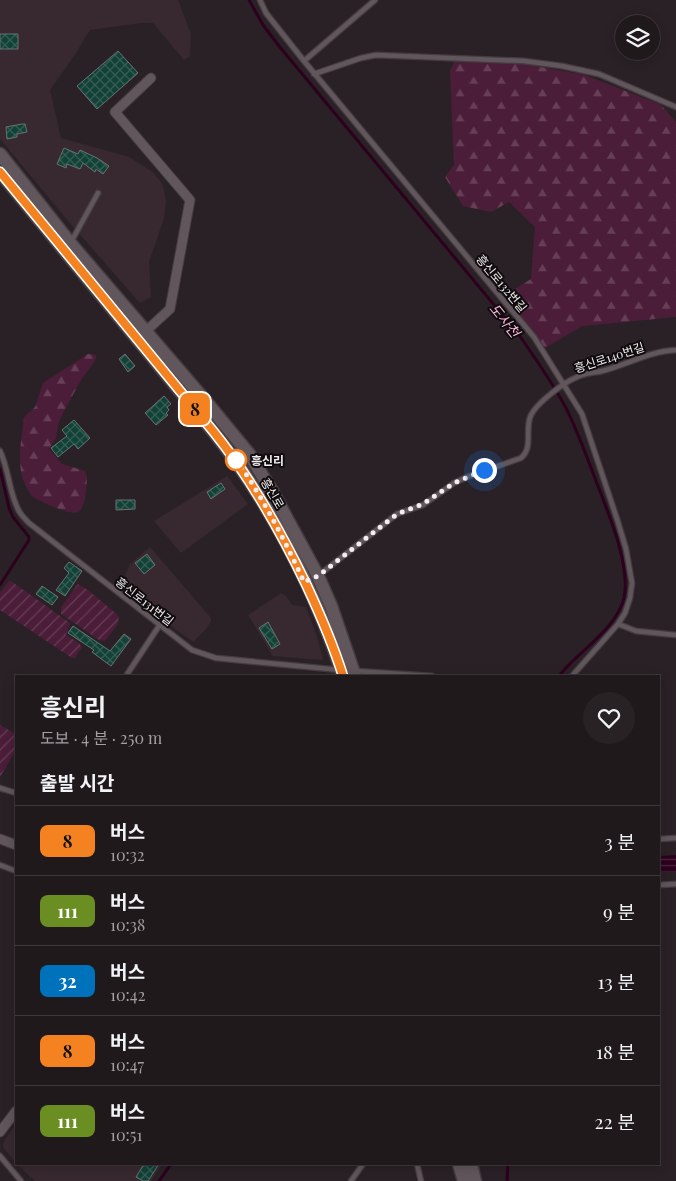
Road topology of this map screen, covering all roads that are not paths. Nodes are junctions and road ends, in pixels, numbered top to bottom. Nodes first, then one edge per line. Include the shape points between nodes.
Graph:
1 (260, 0) edge
2 (375, 0) edge
3 (304, 61) junction
4 (314, 74) junction
5 (151, 78) dead end
6 (676, 107) edge
7 (0, 154) edge
8 (0, 172) edge
9 (98, 193) dead end
10 (70, 243) junction
11 (146, 331) junction
12 (676, 350) edge
13 (562, 387) junction
14 (0, 451) edge
15 (318, 576) junction
16 (304, 582) junction
17 (618, 624) junction
18 (159, 626) junction
19 (676, 635) edge
20 (348, 674) edge
21 (127, 675) edge
22 (390, 675) edge
23 (573, 675) edge
24 (0, 788) edge
25 (15, 792) edge
26 (676, 838) edge
27 (0, 839) edge
28 (660, 839) edge
29 (15, 845) edge
30 (0, 865) edge
31 (15, 871) edge
32 (676, 884) edge
33 (660, 885) edge
34 (15, 1112) edge
35 (0, 1132) edge
36 (0, 1156) edge
37 (362, 1165) edge
38 (417, 1165) edge
39 (459, 1165) edge
40 (471, 1165) edge
41 (20, 1181) edge
42 (351, 1181) edge
43 (421, 1181) edge
44 (464, 1181) edge
45 (475, 1181) edge

1 - 3 lane, 흥신로132번길 via 266,13
2 - 3 lane
3 - 4 lane, 흥신로132번길
4 - 6 lane via 376,55 524,61 599,74
4 - 13 lane, 흥신로132번길 via 534,337
5 - 11 street via 115,112 190,200 170,309
7 - 10 main road, 흥신로
8 - 16 main road, 흥신로 via 234,456 256,488
9 - 10 lane
10 - 11 main road, 흥신로
11 - 15 main road, 흥신로 via 248,454
12 - 13 lane, 흥신로140번길 via 663,350 581,375
13 - 15 lane, 흥신로140번길 via 532,413 528,421 527,454 467,476 432,500 397,514
13 - 17 lane, 흥신로132번길 via 582,414 626,549 632,583 625,613
14 - 18 lane, 흥신로131번길 via 15,502 29,524
15 - 16 lane, 흥신로140번길
15 - 20 main road, 흥신로 via 331,606
16 - 20 main road, 흥신로
17 - 19 lane via 636,631
17 - 23 lane, 흥신로132번길
18 - 20 lane, 흥신로131번길 via 192,650 216,658
18 - 21 lane
20 - 22 lane
24 - 25 lane
26 - 28 lane
27 - 29 street
30 - 31 lane
32 - 33 lane
34 - 35 street
36 - 41 lane
37 - 42 lane
38 - 43 lane
39 - 44 main road
40 - 45 main road

